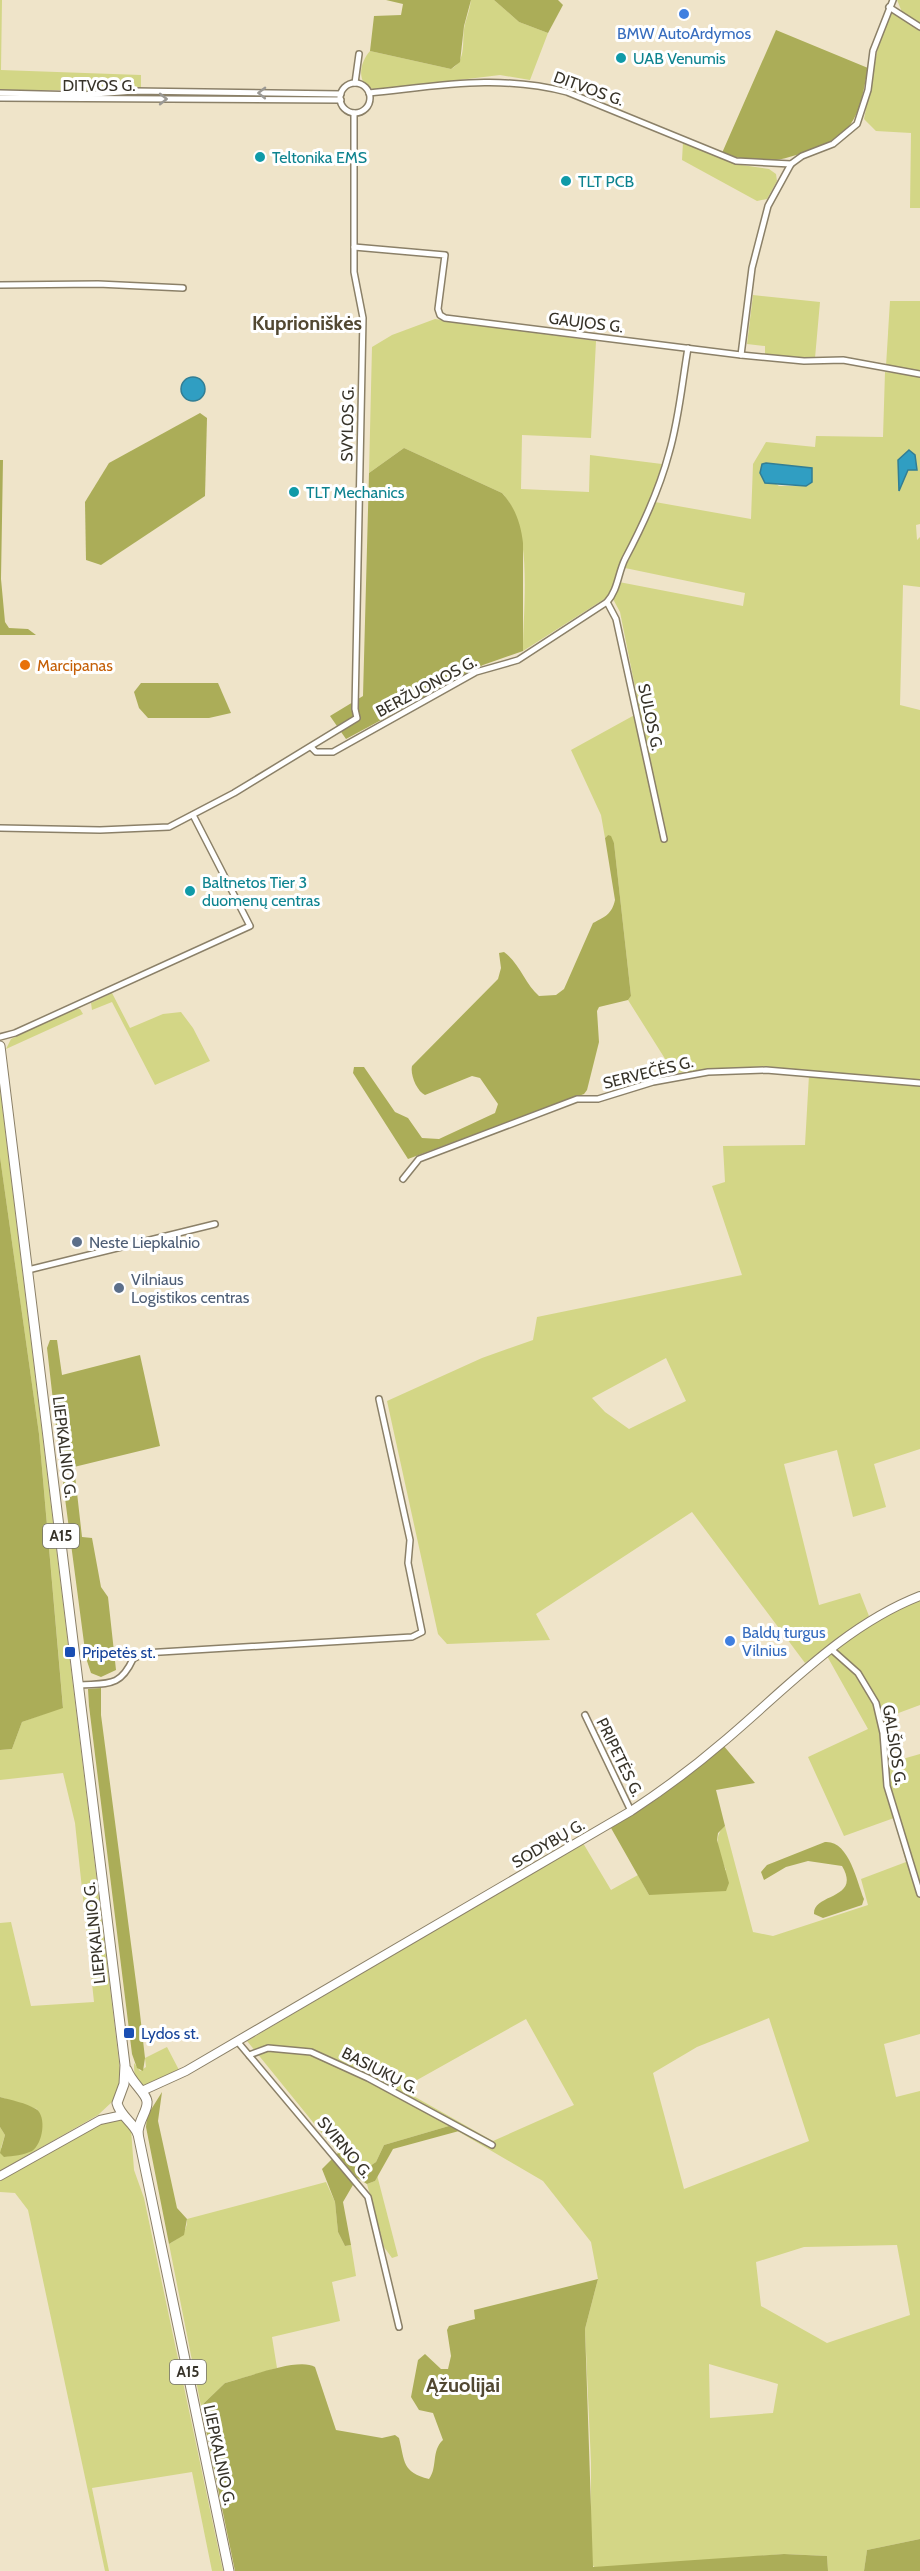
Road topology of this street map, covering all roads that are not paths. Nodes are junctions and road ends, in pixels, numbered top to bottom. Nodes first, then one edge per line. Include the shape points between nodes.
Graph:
1 (893, 0) edge
2 (889, 7) junction
3 (920, 27) edge
4 (359, 54) dead end
5 (355, 83) junction
6 (0, 93) edge
7 (369, 93) junction
8 (197, 96) junction
9 (341, 97) junction
10 (0, 98) edge
11 (354, 113) junction
12 (791, 164) junction
13 (354, 247) junction
14 (0, 285) edge
15 (183, 288) dead end
16 (688, 348) junction
17 (741, 355) junction
18 (920, 374) edge
19 (608, 602) junction
20 (311, 747) junction
21 (193, 816) junction
22 (0, 828) edge
23 (664, 839) dead end
24 (0, 1036) edge
25 (0, 1046) edge
26 (920, 1083) edge
27 (403, 1179) dead end
28 (215, 1224) dead end
29 (28, 1269) junction
30 (379, 1399) dead end
31 (920, 1596) edge
32 (831, 1649) junction
33 (80, 1685) junction
34 (585, 1715) dead end
35 (631, 1811) junction
36 (920, 1894) edge
37 (237, 2041) junction
38 (249, 2055) junction
39 (125, 2065) junction
40 (166, 2081) junction
41 (139, 2089) junction
42 (122, 2091) junction
43 (147, 2102) junction
44 (117, 2103) junction
45 (142, 2115) junction
46 (125, 2116) junction
47 (100, 2120) junction
48 (138, 2134) junction
49 (492, 2145) dead end
50 (0, 2176) edge
51 (399, 2327) dead end
52 (229, 2571) edge

1 - 2 street
2 - 3 street
2 - 12 street via 873,51 868,90 857,124 833,144
4 - 5 street
5 - 7 street
5 - 9 street via 346,87
6 - 8 street via 81,95 134,91
7 - 11 street via 367,107
7 - 12 street, DITVOS G. via 471,81 539,85 567,92 736,161
8 - 9 street, DITVOS G.
10 -> 8 street, DITVOS G.
9 - 11 street via 345,109
11 - 13 street, SVYLOS G.
12 - 17 street via 768,206 758,240
13 - 16 street, GAUJOS G. via 445,255 438,309 446,318
13 - 20 street, SVYLOS G. via 354,272 363,318 357,718
14 - 15 street
16 - 17 street, GAUJOS G.
16 - 19 street via 670,450 660,483
17 - 18 street, GAUJOS G. via 843,360
19 - 20 street, BERŽUONOS G. via 518,660 476,672 333,752 316,752
19 - 23 street, SULOS G. via 616,619
20 - 21 street
21 - 22 street via 158,829
21 - 24 street via 250,926 15,1033
25 - 29 highway, LIEPKALNIO G. / A15
26 - 27 street, SERVEČĖS G. via 766,1071 679,1075 598,1099 577,1099 419,1159
28 - 29 street
29 - 33 highway, LIEPKALNIO G. / A15
30 - 33 street via 410,1540 408,1563 422,1632 412,1637 139,1654 116,1682
31 - 32 main road, SODYBŲ G. via 885,1610
32 - 35 main road, SODYBŲ G. via 705,1756
32 - 36 street, GALŠIOS G. via 858,1673 876,1703 884,1734 887,1786
33 - 39 highway, LIEPKALNIO G. / A15
34 - 35 street, PRIPETĖS G.
35 - 37 main road, SODYBŲ G.
37 - 38 street, SVIRNO G.
37 - 40 main road, SODYBŲ G.
38 - 49 street, BASIUKŲ G. via 268,2048 311,2052
38 - 51 street, SVIRNO G. via 368,2197
39 - 41 highway
39 - 42 highway
40 - 41 main road, SODYBŲ G.
40 - 43 main road, SODYBŲ G.
41 - 42 highway
41 - 43 highway
42 - 44 highway
43 - 45 highway
44 - 46 highway
44 - 47 main road
45 - 46 highway
45 - 48 highway
46 - 47 main road
46 - 48 highway
47 - 50 main road
48 - 52 highway, LIEPKALNIO G. / A15

